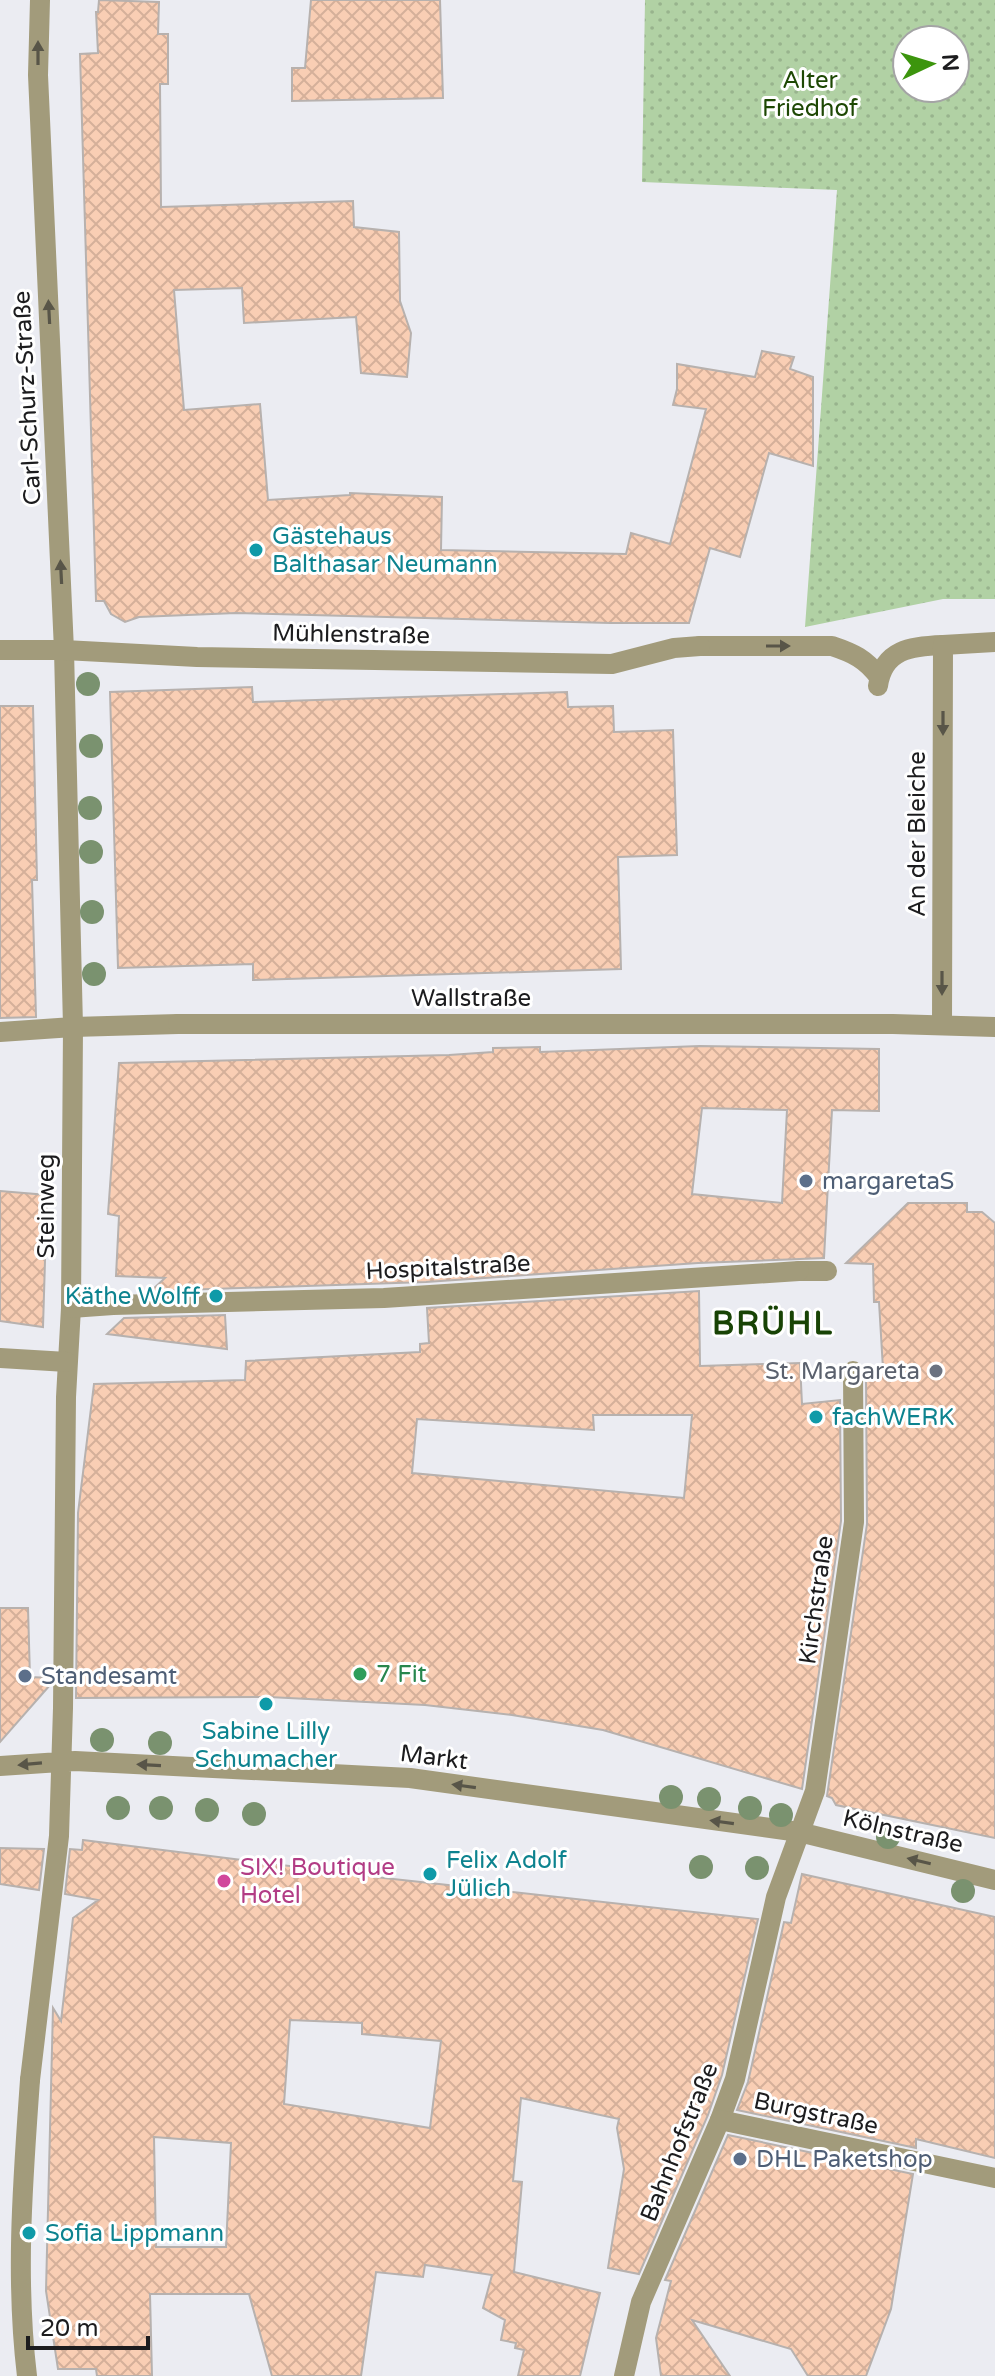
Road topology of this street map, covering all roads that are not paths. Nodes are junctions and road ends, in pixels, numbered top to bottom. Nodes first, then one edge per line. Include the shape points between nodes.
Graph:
1 (40, 0) edge
2 (995, 642) edge
3 (943, 645) junction
4 (0, 650) edge
5 (64, 650) junction
6 (942, 1024) junction
7 (73, 1027) junction
8 (995, 1027) edge
9 (0, 1032) edge
10 (955, 1041) dead end
11 (827, 1271) dead end
12 (71, 1308) junction
13 (0, 1358) edge
14 (67, 1362) junction
15 (853, 1371) dead end
16 (61, 1761) junction
17 (0, 1766) edge
18 (799, 1832) junction
19 (995, 1880) edge
20 (720, 2120) junction
21 (995, 2178) edge
22 (27, 2376) edge
23 (624, 2376) edge

5 -> 1 street, Carl-Schurz-Straße via 38,75
2 - 3 street
5 -> 3 street, Mühlenstraße via 612,664 674,648 832,646 868,661 878,684 890,656
3 -> 6 street, An der Bleiche
4 - 5 street, Mühlenstraße
5 - 7 street, Steinweg
6 - 7 street, Wallstraße
6 - 8 street, Wallstraße
6 - 10 street
7 - 9 street, Wallstraße
7 - 12 street, Steinweg
11 - 12 street, Hospitalstraße via 384,1298
12 - 14 street, Steinweg
13 - 14 street
14 - 16 street, Steinweg
15 - 18 street, Kirchstraße via 854,1522 815,1791
16 -> 17 street, Markt
18 -> 16 street, Markt via 410,1778
16 - 22 street, Steinweg via 59,1836 30,2080 21,2212
19 -> 18 street, Kölnstraße
18 - 20 street, Bahnhofstraße via 776,1897 735,2079
20 - 21 street, Burgstraße
20 - 23 street, Bahnhofstraße via 641,2302

